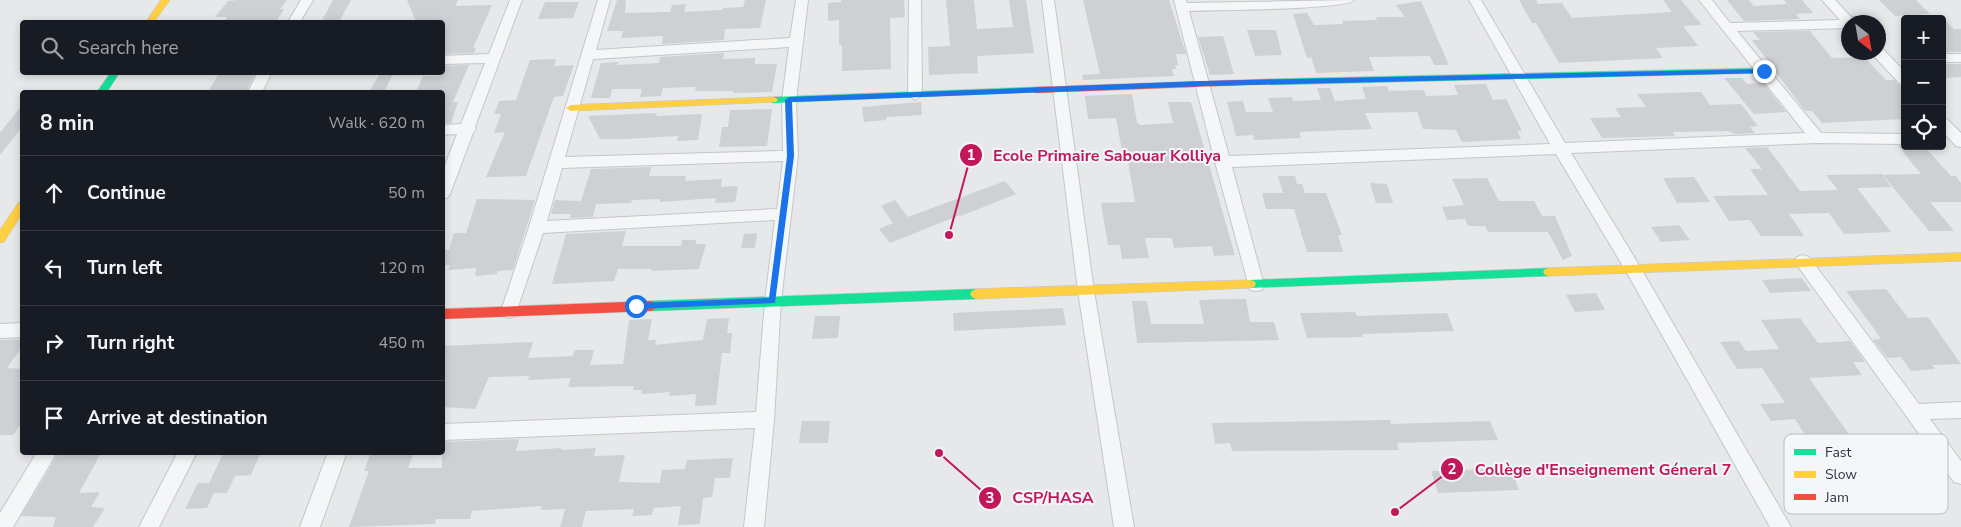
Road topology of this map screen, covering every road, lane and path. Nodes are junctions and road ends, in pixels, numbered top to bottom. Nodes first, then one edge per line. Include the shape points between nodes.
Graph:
1 (166, 0) edge
2 (307, 0) edge
3 (516, 0) edge
4 (604, 0) edge
5 (802, 0) edge
6 (915, 0) edge
7 (1048, 0) edge
8 (1348, 0) edge
9 (1475, 0) edge
10 (1705, 0) edge
11 (1828, 0) edge
12 (1182, 4) edge
13 (1842, 15) edge
14 (151, 20) edge
15 (295, 20) edge
16 (1841, 23) edge
17 (1725, 27) junction
18 (795, 42) junction
19 (587, 55) junction
20 (1886, 57) edge
21 (495, 58) junction
22 (1946, 58) edge
23 (1961, 58) edge
24 (1901, 59) edge
25 (445, 60) edge
26 (1886, 60) edge
27 (1764, 71) junction
28 (114, 75) edge
29 (264, 75) edge
30 (1901, 77) edge
31 (1518, 78) junction
32 (1202, 83) junction
33 (1058, 88) junction
34 (103, 90) edge
35 (256, 90) edge
36 (915, 95) junction
37 (789, 100) junction
38 (571, 108) junction
39 (1946, 126) edge
40 (469, 129) junction
41 (445, 130) edge
42 (1817, 138) junction
43 (1901, 139) edge
44 (1946, 140) edge
45 (1960, 141) edge
46 (1560, 148) junction
47 (791, 156) junction
48 (1222, 162) junction
49 (555, 163) junction
50 (445, 187) edge
51 (20, 209) edge
52 (783, 214) junction
53 (537, 227) junction
54 (0, 239) edge
55 (1961, 256) edge
56 (1803, 261) junction
57 (1633, 269) junction
58 (1256, 285) junction
59 (1086, 291) junction
60 (772, 301) junction
61 (509, 311) junction
62 (445, 314) edge
63 (20, 330) edge
64 (0, 331) edge
65 (1961, 410) edge
66 (1914, 412) junction
67 (765, 420) junction
68 (445, 432) edge
69 (1930, 434) edge
70 (46, 455) edge
71 (186, 455) edge
72 (337, 455) edge
73 (1948, 458) edge
74 (1961, 476) edge
75 (2, 527) edge
76 (149, 527) edge
77 (310, 527) edge
78 (754, 527) edge
79 (1124, 527) edge
80 (1781, 527) edge

1 - 14 street
2 - 15 street
3 - 21 street
4 - 19 street
5 - 18 street
6 - 36 street
7 - 33 street
8 - 12 street
9 - 31 street
10 - 17 street
11 - 13 street
12 - 32 street
16 - 17 street
17 - 27 street
18 - 19 street
18 - 37 street
19 - 38 street
20 - 24 street
21 - 25 street
21 - 40 street
22 - 23 street
26 - 30 street
27 - 31 street
27 - 42 street
28 - 34 street
29 - 35 street
31 - 32 street
31 - 46 street
32 - 33 street
32 - 48 street
33 - 36 street
33 - 59 street
36 - 37 street
37 - 38 street
37 - 47 street
38 - 49 street
39 - 45 street
40 - 41 street
40 - 50 street
42 - 43 street
42 - 46 street
44 - 45 street
46 - 48 street
46 - 57 street
47 - 49 street
47 - 52 street
48 - 58 street
49 - 53 street
51 - 54 street
52 - 53 street
52 - 60 street
53 - 61 street
55 - 56 street
56 - 57 street
56 - 66 street
57 - 58 street
57 - 80 street
58 - 59 street
59 - 60 street
59 - 79 street
60 - 61 street
60 - 67 street
61 - 62 street
63 - 64 street
65 - 66 street
66 - 69 street
67 - 68 street
67 - 78 street
70 - 75 street
71 - 76 street
72 - 77 street
73 - 74 street

